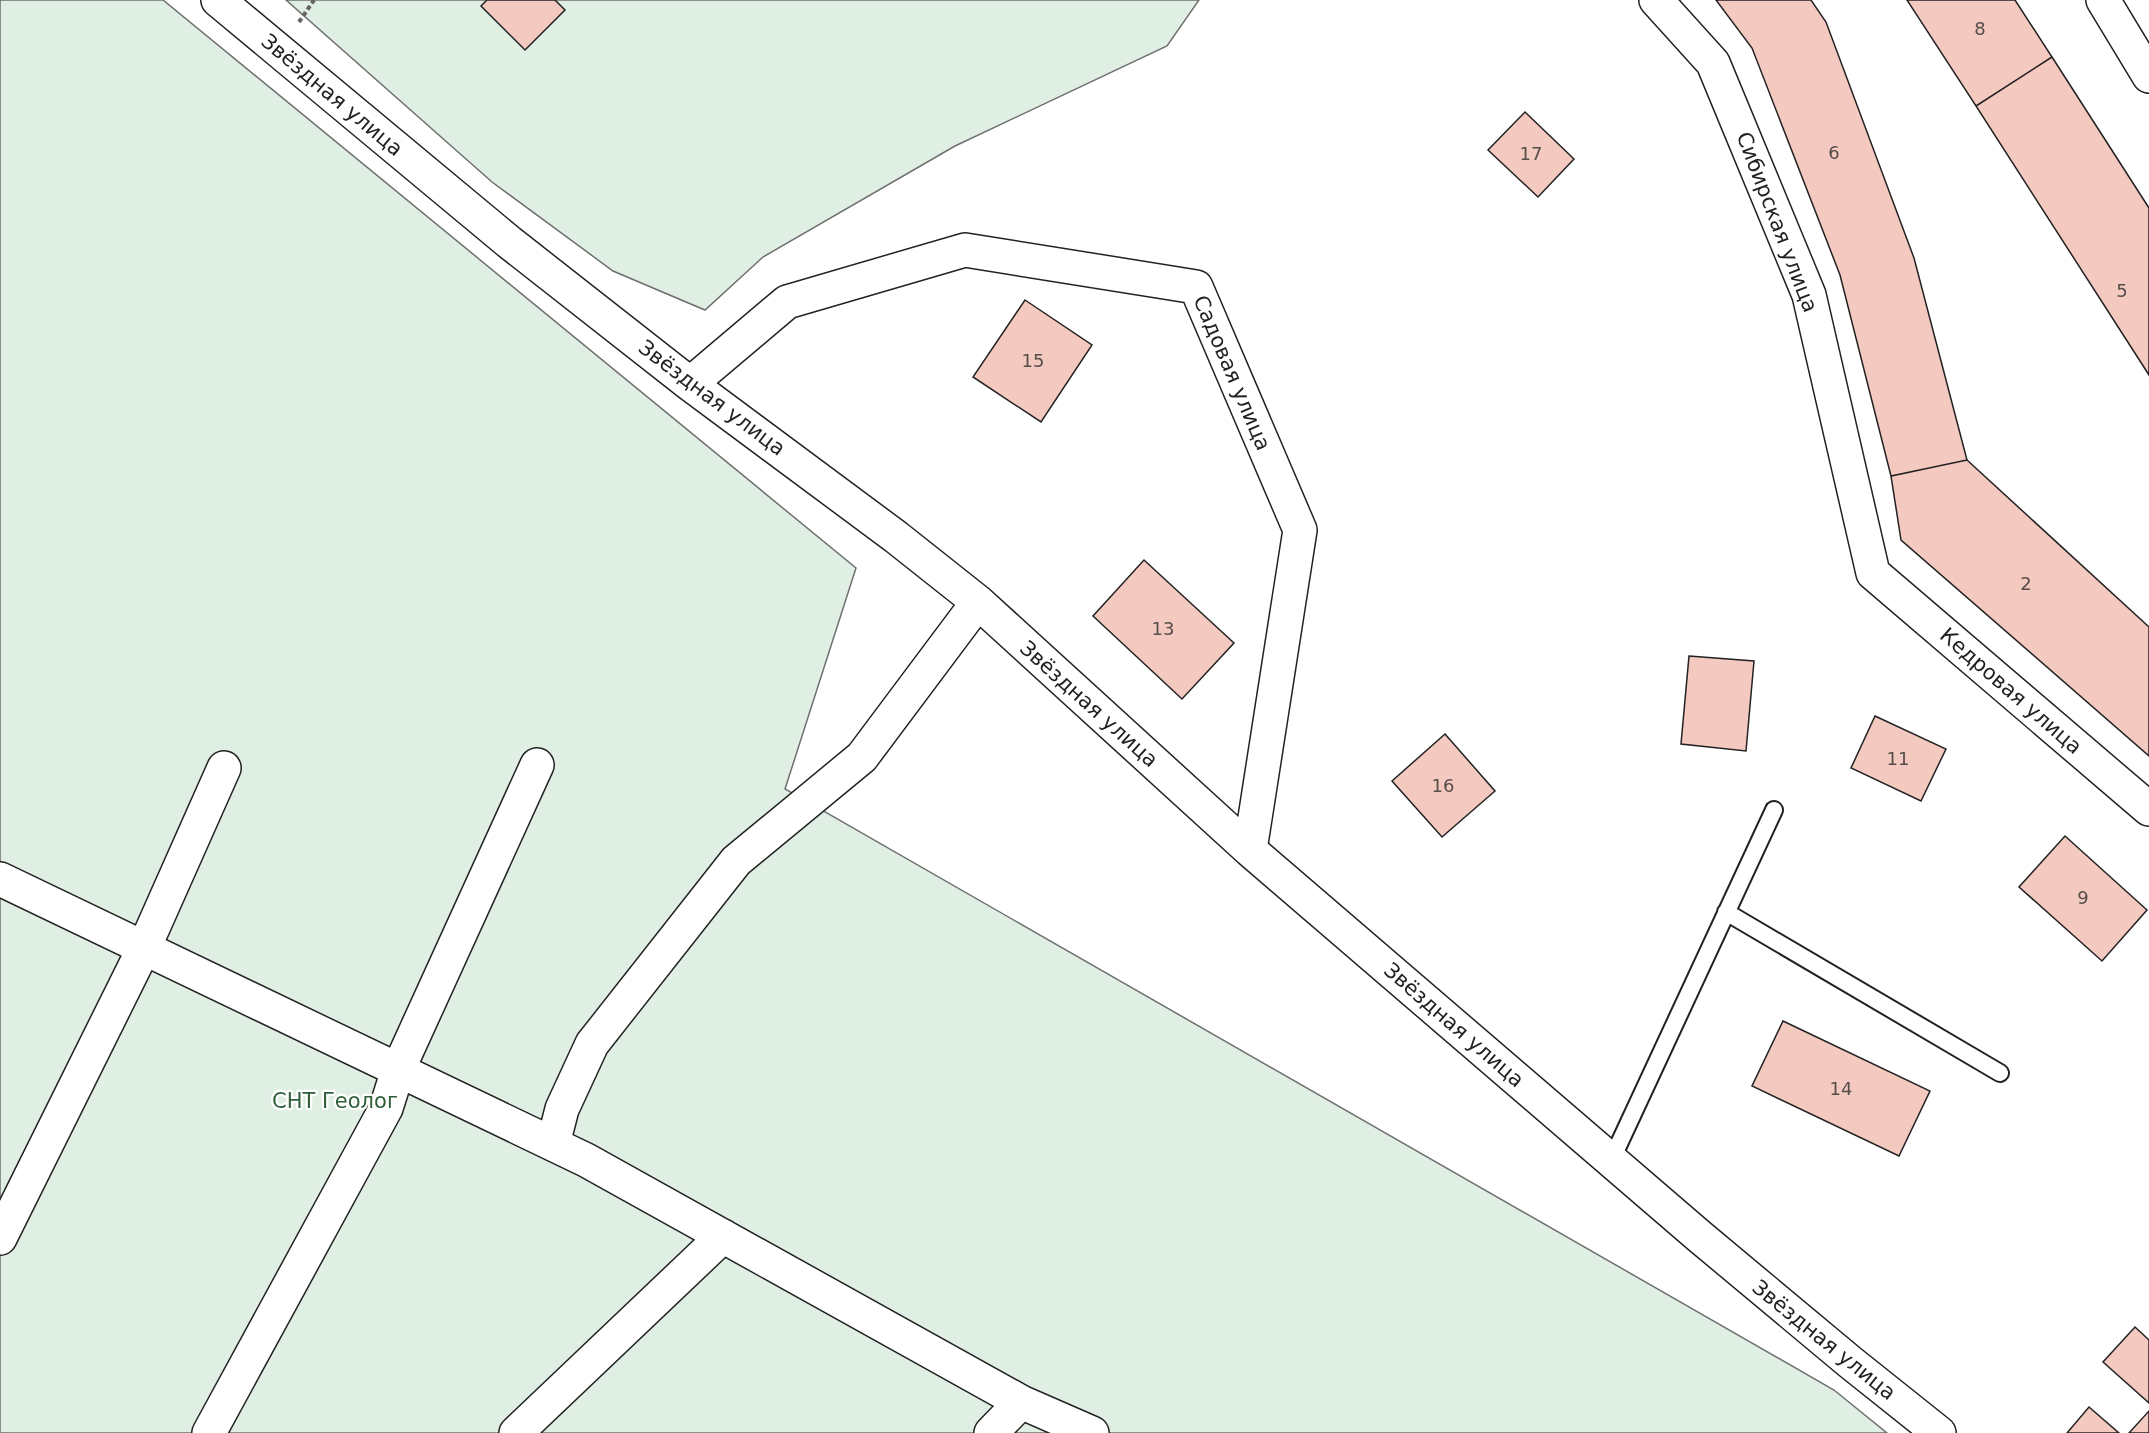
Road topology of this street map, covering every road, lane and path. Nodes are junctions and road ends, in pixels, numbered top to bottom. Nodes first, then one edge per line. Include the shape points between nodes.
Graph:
1 (218, 0) edge
2 (1656, 0) edge
3 (2103, 0) edge
4 (2149, 76) edge
5 (690, 384) junction
6 (1873, 573) joint
7 (978, 602) junction
8 (537, 765) dead end
9 (224, 768) dead end
10 (2149, 809) edge
11 (1774, 810) dead end
12 (1250, 850) junction
13 (0, 879) edge
14 (1726, 912) junction
15 (144, 948) junction
16 (398, 1070) junction
17 (2000, 1073) dead end
18 (553, 1144) junction
19 (1611, 1161) junction
20 (723, 1236) junction
21 (0, 1238) edge
22 (1021, 1402) junction
23 (209, 1433) edge
24 (516, 1433) edge
25 (991, 1433) edge
26 (1092, 1433) edge
27 (1940, 1433) edge

1 - 5 street, Звёздная улица via 509,242
2 - 6 street, Сибирская улица via 1713,63 1809,295
3 - 4 street
5 - 7 street, Звёздная улица
5 - 12 street, Садовая улица via 787,302 965,250 1196,287 1300,530
6 - 10 street, Кедровая улица
7 - 12 street, Звёздная улица
7 - 18 street via 862,757 736,861 592,1044 562,1109
8 - 16 street
9 - 15 street
11 - 14 lane
12 - 19 street, Звёздная улица
13 - 15 street
14 - 17 lane
14 - 19 lane
15 - 16 street
15 - 21 street
16 - 18 street
16 - 23 street via 386,1108
18 - 20 street
19 - 27 street, Звёздная улица
20 - 22 street
20 - 24 street
22 - 25 street
22 - 26 street

